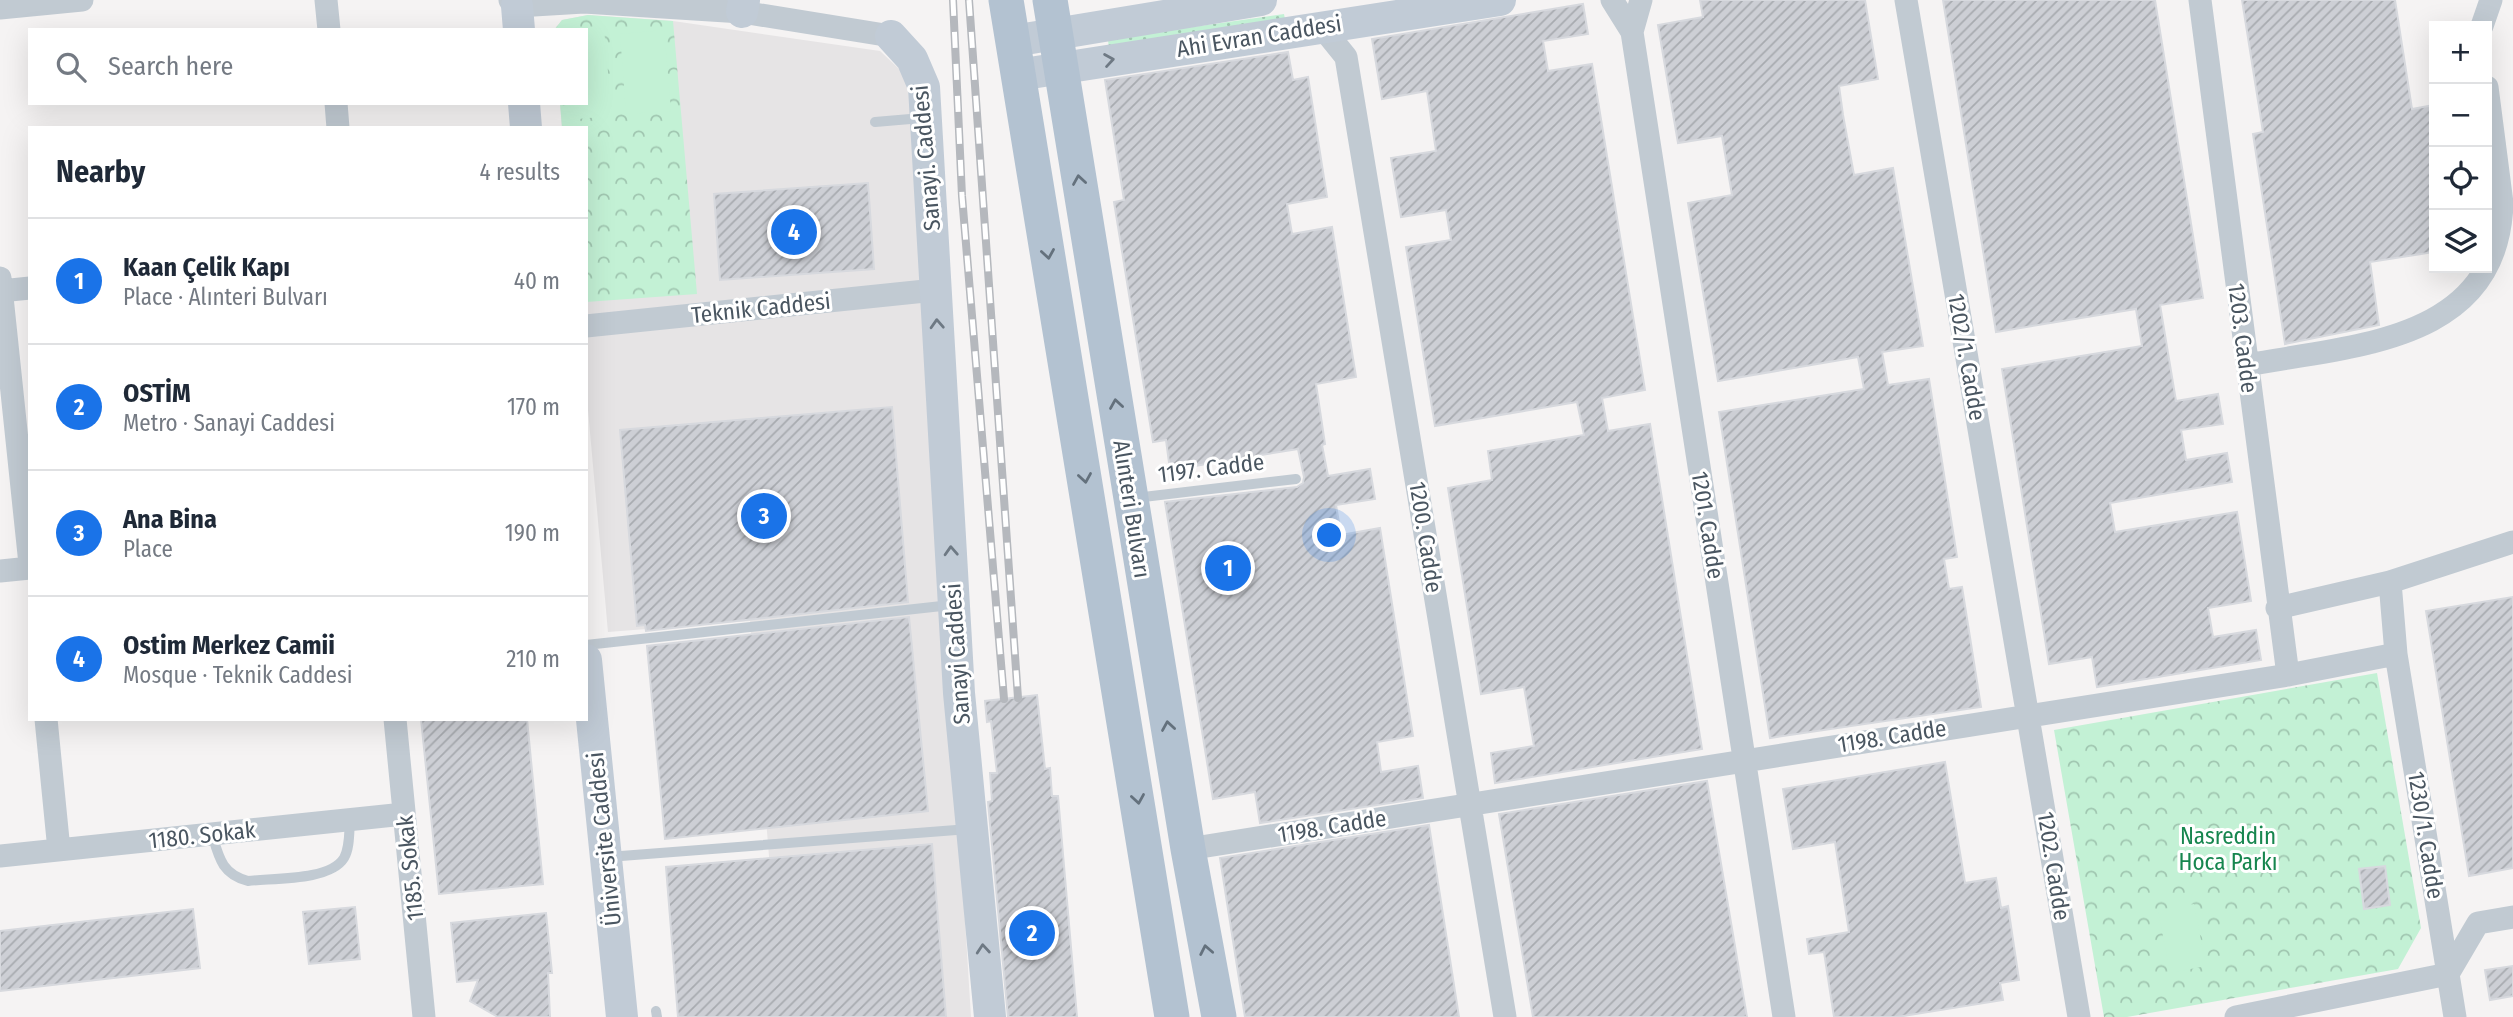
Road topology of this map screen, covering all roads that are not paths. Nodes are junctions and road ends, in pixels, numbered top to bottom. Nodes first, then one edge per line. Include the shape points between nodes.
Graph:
1 (82, 0) edge
2 (326, 0) edge
3 (1006, 0) edge
4 (1050, 0) edge
5 (1261, 0) edge
6 (1500, 0) edge
7 (1612, 0) edge
8 (1641, 0) edge
9 (1906, 0) edge
10 (2200, 0) edge
11 (2491, 0) edge
12 (743, 6) edge
13 (0, 8) edge
14 (1367, 9) edge
15 (515, 12) edge
16 (1319, 13) edge
17 (2484, 21) edge
18 (329, 28) edge
19 (1632, 32) junction
20 (891, 36) joint
21 (1013, 41) junction
22 (1058, 51) junction
23 (1346, 57) junction
24 (1018, 75) junction
25 (336, 105) edge
26 (524, 105) edge
27 (925, 118) junction
28 (875, 122) dead end
29 (338, 126) edge
30 (526, 126) edge
31 (2492, 126) edge
32 (0, 286) edge
33 (28, 288) edge
34 (936, 290) junction
35 (588, 326) edge
36 (2247, 365) junction
37 (1296, 479) dead end
38 (1131, 498) junction
39 (2513, 542) edge
40 (28, 547) edge
41 (28, 566) edge
42 (0, 571) edge
43 (2390, 582) junction
44 (954, 605) junction
45 (2277, 608) junction
46 (588, 645) edge
47 (2396, 654) junction
48 (2288, 675) junction
49 (588, 680) edge
50 (2029, 714) junction
51 (46, 721) edge
52 (395, 721) edge
53 (1744, 760) junction
54 (1471, 804) junction
55 (404, 814) junction
56 (350, 820) junction
57 (972, 828) junction
58 (212, 834) junction
59 (1188, 849) junction
60 (60, 850) junction
61 (0, 856) edge
62 (606, 857) junction
63 (2513, 917) edge
64 (2448, 974) junction
65 (424, 1017) edge
66 (622, 1017) edge
67 (990, 1017) edge
68 (1172, 1017) edge
69 (1219, 1017) edge
70 (1505, 1017) edge
71 (1784, 1017) edge
72 (2079, 1017) edge
73 (2236, 1017) edge
74 (2455, 1017) edge

1 - 13 street
2 - 18 street
3 - 21 main road, Alınteri Bulvarı
4 - 22 main road, Alınteri Bulvarı
5 - 22 street, Ahi Evran Caddesi
6 - 14 street, Ahi Evran Caddesi
7 - 19 street, 1201. Cadde
8 - 19 street, 1201. Cadde
9 - 50 street, 1202/1. Cadde
10 - 36 street, 1203. Cadde
11 - 17 street
12 - 15 street via 584,2
12 - 20 street
14 - 16 street, Ahi Evran Caddesi
14 - 23 street
22 -> 16 street, Ahi Evran Caddesi
16 - 23 street, 1200. Cadde
19 - 53 street, 1201. Cadde
20 - 27 street, Sanayi. Caddesi via 912,59 924,87
21 - 22 street, Ahi Evran Caddesi
21 - 24 main road, Alınteri Bulvarı
22 - 24 street, Ahi Evran Caddesi
38 -> 22 main road, Alınteri Bulvarı
23 - 54 street, 1200. Cadde
24 -> 68 main road, Alınteri Bulvarı
25 - 29 street
26 - 30 street
27 - 28 lane
27 - 34 street, Sanayi. Caddesi
31 - 36 street via 2502,222 2493,256 2476,285 2447,312 2402,335
32 - 33 street
32 - 40 street
34 - 35 street, Teknik Caddesi
44 -> 34 street, Sanayi Caddesi
36 - 45 street, 1203. Cadde
37 - 38 lane, 1197. Cadde
59 -> 38 main road, Alınteri Bulvarı
39 - 43 street
41 - 42 street
43 - 45 street
43 - 47 street
44 - 46 lane
44 - 57 street, Sanayi Caddesi
45 - 48 street, 1203. Cadde
47 - 48 street, 1198. Cadde
47 - 64 street, 1230/1. Cadde
48 - 50 street, 1198. Cadde
49 - 62 street, Üniversite Caddesi
50 - 53 street, 1198. Cadde
50 - 72 street, 1202. Cadde
51 - 60 street
52 - 55 street, 1185. Sokak
53 - 54 street, 1198. Cadde
53 - 71 street, 1201. Cadde
54 - 59 street, 1198. Cadde
54 - 70 street, 1200. Cadde
55 - 56 street, 1180. Sokak
55 - 65 street, 1185. Sokak
56 - 58 street, 1180. Sokak
56 - 58 lane via 346,855 320,874 240,879 220,864
57 - 62 lane
67 -> 57 street, Sanayi Caddesi
58 - 60 street, 1180. Sokak
69 -> 59 main road, Alınteri Bulvarı
60 - 61 street, 1180. Sokak
62 - 66 street, Üniversite Caddesi
63 - 64 street via 2478,923
64 - 73 street
64 - 74 street, 1230/1. Cadde

